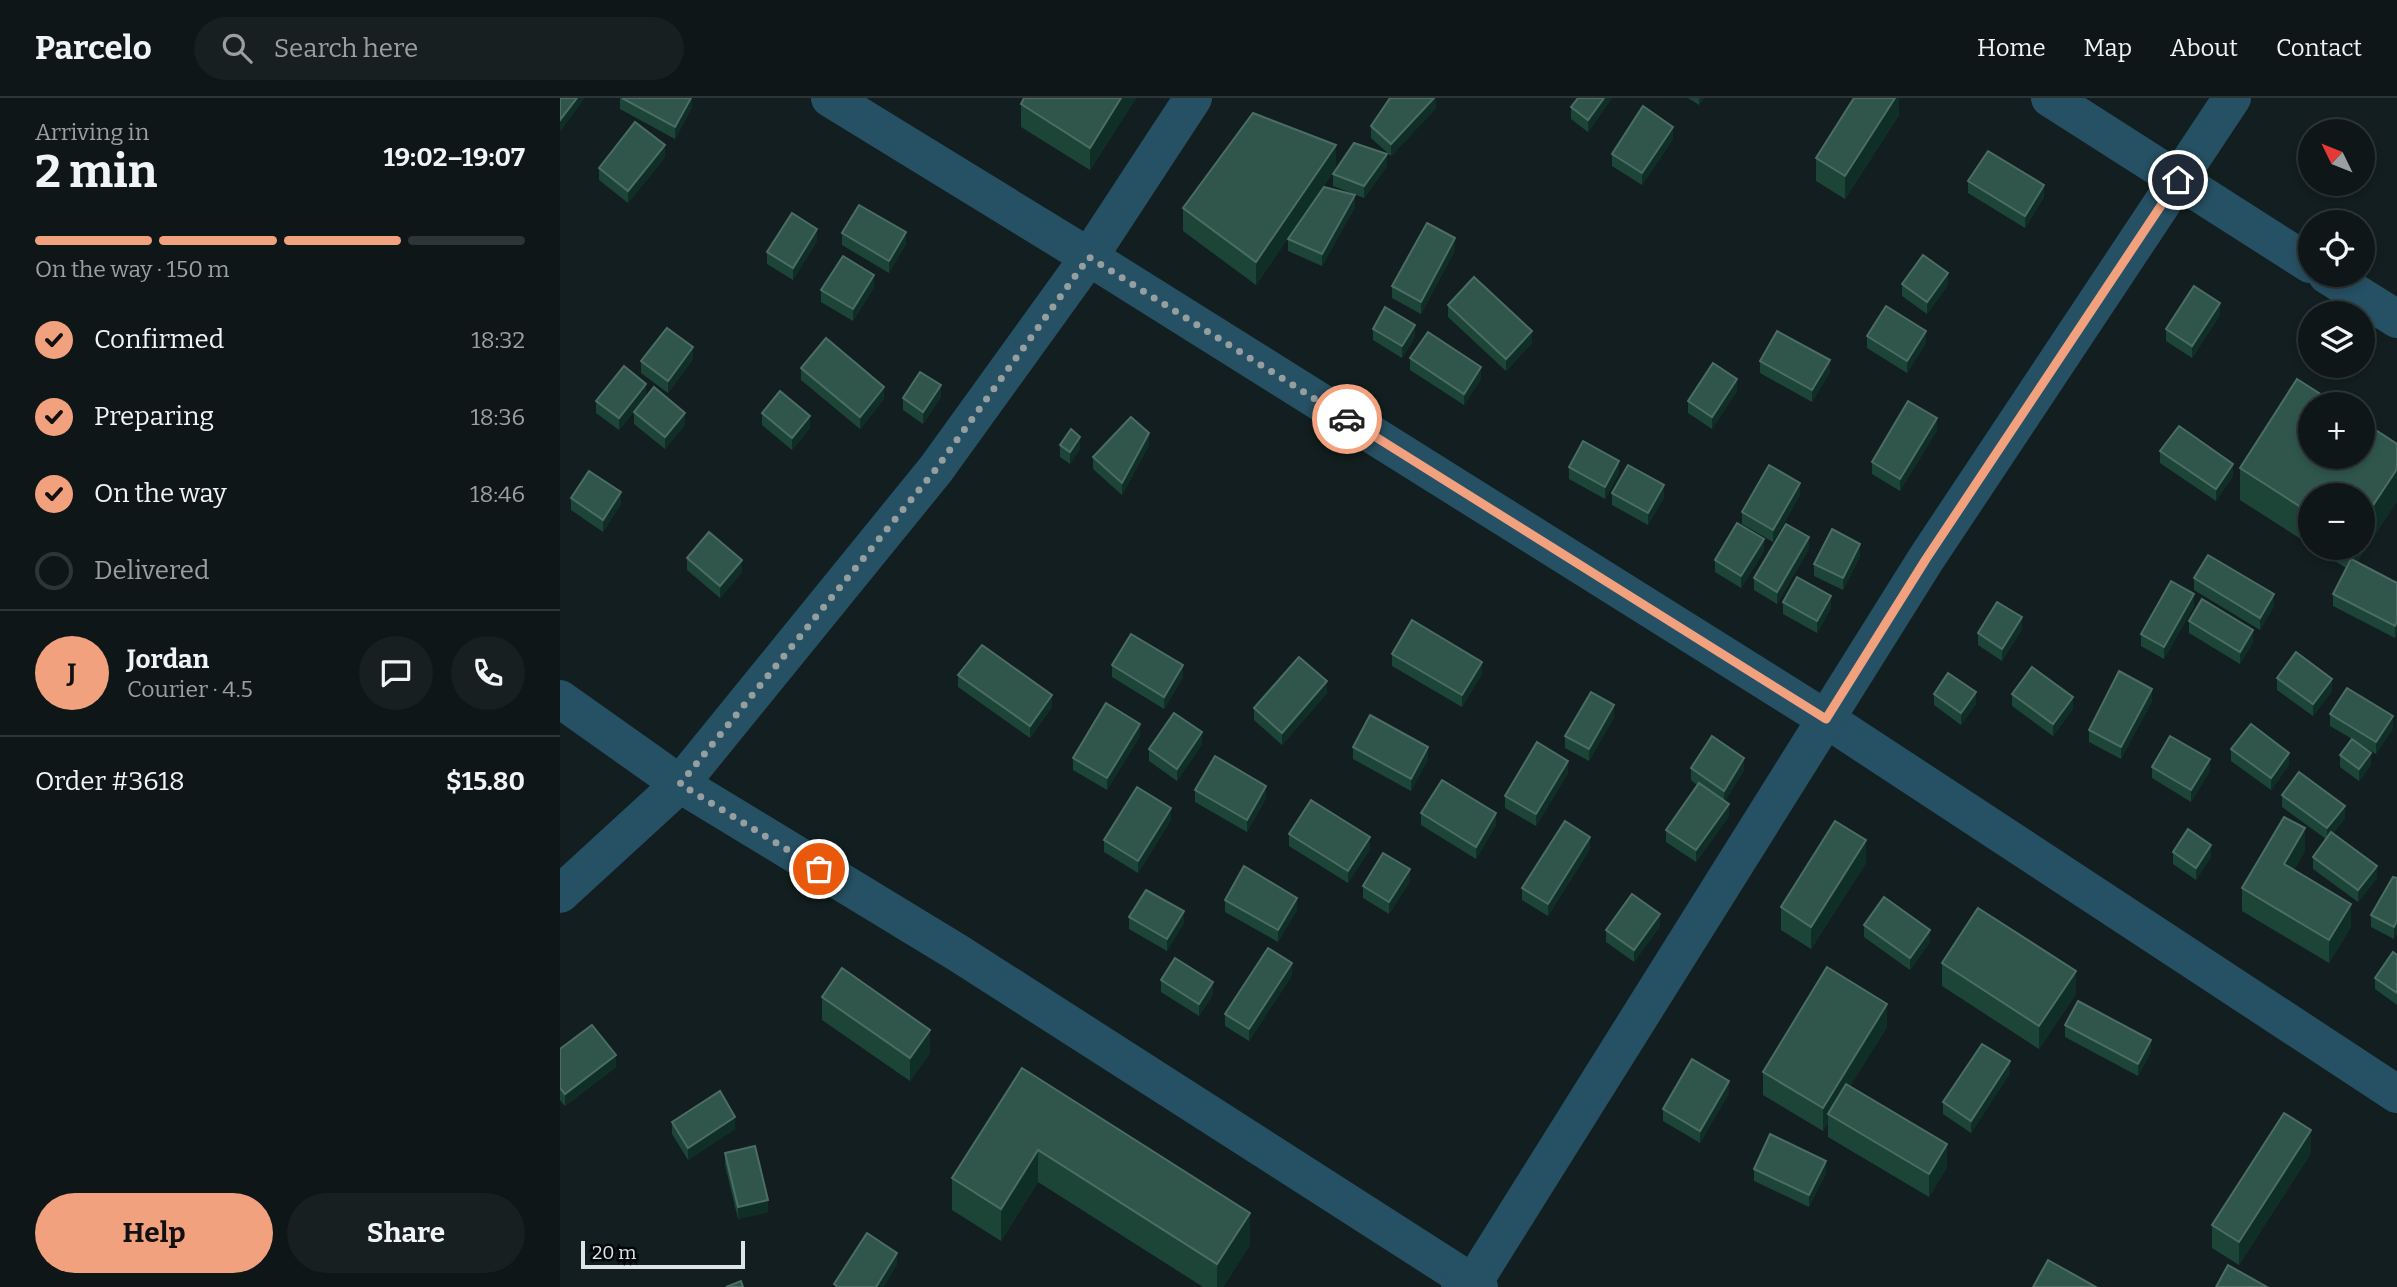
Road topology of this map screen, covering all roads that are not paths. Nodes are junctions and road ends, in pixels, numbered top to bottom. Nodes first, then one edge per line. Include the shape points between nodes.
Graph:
1 (830, 98) edge
2 (1193, 98) edge
3 (2050, 98) edge
4 (2232, 98) edge
5 (2178, 180) junction
6 (2298, 256) edge
7 (1089, 257) junction
8 (2346, 287) edge
9 (2397, 319) edge
10 (560, 699) edge
11 (1826, 719) junction
12 (680, 784) junction
13 (560, 894) edge
14 (2397, 1094) edge
15 (1471, 1286) edge

1 - 7 street
2 - 7 street
3 - 5 street
4 - 5 street
5 - 6 street
5 - 11 street via 1926,559
7 - 11 street
7 - 12 street via 936,469
8 - 9 street
10 - 12 street
11 - 14 street
11 - 15 street
12 - 13 street
12 - 15 street via 958,953

